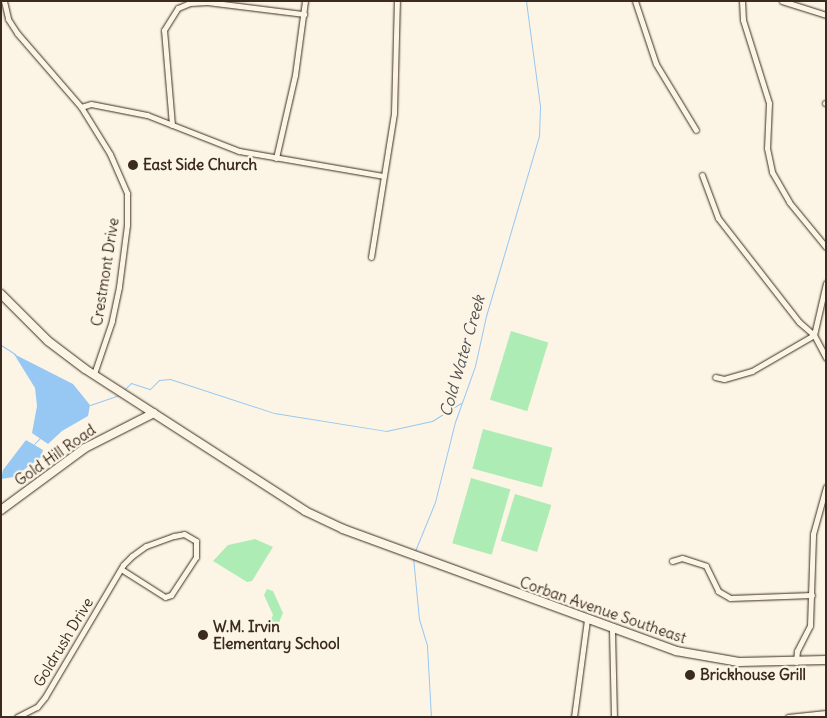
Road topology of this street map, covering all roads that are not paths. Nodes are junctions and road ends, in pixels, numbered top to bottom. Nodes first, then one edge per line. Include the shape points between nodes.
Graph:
1 (4, 1) edge
2 (305, 1) edge
3 (397, 1) edge
4 (635, 1) edge
5 (742, 1) edge
6 (782, 1) edge
7 (304, 14) junction
8 (826, 15) edge
9 (81, 107) junction
10 (172, 125) junction
11 (696, 130) dead end
12 (276, 158) junction
13 (702, 175) dead end
14 (383, 176) junction
15 (826, 247) edge
16 (371, 257) dead end
17 (826, 283) edge
18 (1, 294) edge
19 (814, 335) junction
20 (826, 358) edge
21 (94, 374) junction
22 (715, 377) dead end
23 (154, 413) junction
24 (826, 487) edge
25 (1, 510) edge
26 (672, 561) dead end
27 (121, 569) junction
28 (812, 595) junction
29 (588, 620) junction
30 (612, 630) junction
31 (826, 660) edge
32 (796, 662) junction
33 (826, 713) edge
34 (17, 717) edge
35 (574, 717) edge
36 (614, 717) edge
37 (788, 717) edge

1 - 9 street, Crestmont Drive via 8,19 17,33
2 - 7 street
3 - 14 street via 394,113
4 - 11 street via 650,52
5 - 15 street via 743,20 769,103 767,148 772,172 789,202
6 - 8 street
7 - 10 street via 207,2 178,8 164,30
7 - 12 street via 295,75
9 - 10 street via 92,104
9 - 21 street, Crestmont Drive via 120,173 128,200 125,247 112,321
10 - 12 street via 226,148
12 - 14 street
13 - 19 street via 718,218 799,322
14 - 16 street
17 - 19 street
18 - 21 main road, Corban Avenue Southeast via 48,341
19 - 20 street
19 - 22 street via 752,371
21 - 23 main road, Corban Avenue Southeast
23 - 25 main road, Gold Hill Road via 84,448
23 - 29 main road, Corban Avenue Southeast via 305,511 342,530
24 - 28 street via 813,534
26 - 28 street via 682,558 706,566 718,590 730,598
27 - 27 street, Goldrush Drive via 132,556 162,539 184,534 196,541 196,557 172,595 165,597
27 - 34 street, Goldrush Drive via 45,697 37,707
28 - 32 street via 810,626
29 - 30 main road, Corban Avenue Southeast
29 - 35 street
30 - 32 main road, Corban Avenue Southeast via 711,658 757,663
30 - 36 street
31 - 32 main road, Corban Avenue Southeast
33 - 37 street

